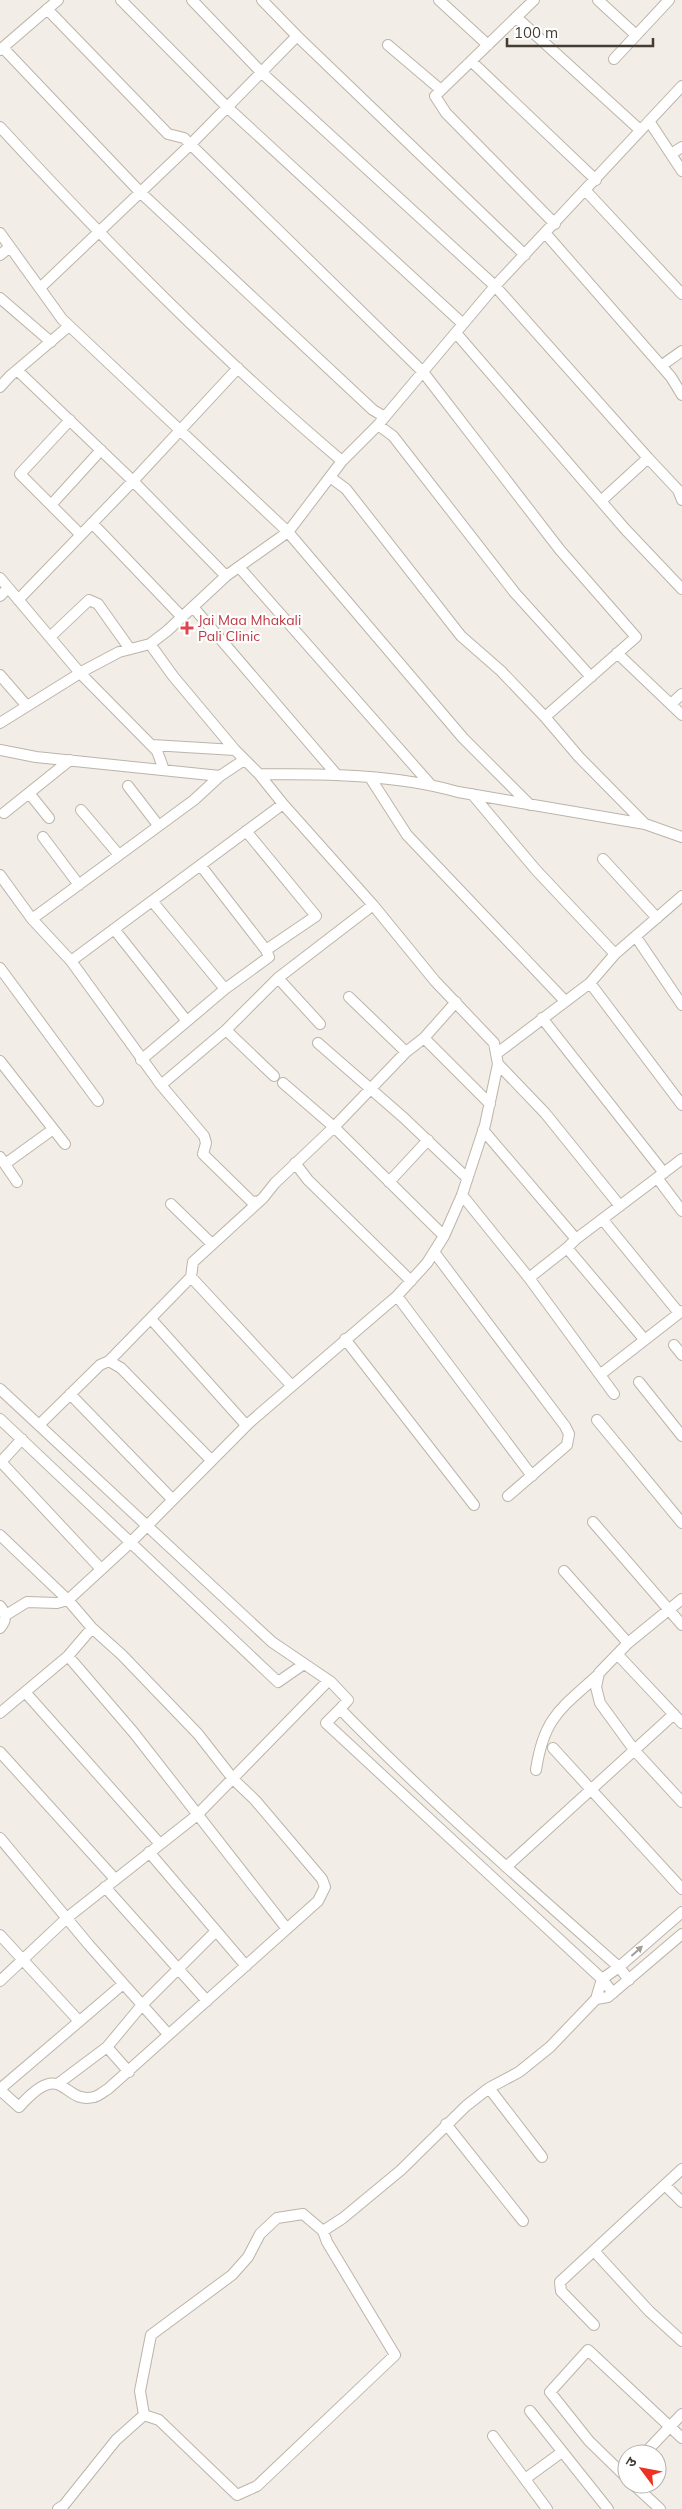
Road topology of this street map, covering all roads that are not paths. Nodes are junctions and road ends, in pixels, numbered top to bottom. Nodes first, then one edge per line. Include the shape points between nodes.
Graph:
1 (58, 0) edge
2 (121, 0) edge
3 (192, 0) edge
4 (262, 0) edge
5 (440, 0) edge
6 (534, 0) edge
7 (598, 0) edge
8 (669, 0) edge
9 (47, 9) junction
10 (516, 17) junction
11 (636, 35) junction
12 (296, 36) junction
13 (388, 45) dead end
14 (488, 45) junction
15 (1, 49) edge
16 (614, 59) dead end
17 (471, 61) junction
18 (261, 72) junction
19 (682, 86) edge
20 (442, 90) junction
21 (226, 107) junction
22 (649, 121) junction
23 (0, 127) edge
24 (640, 130) junction
25 (190, 144) junction
26 (682, 147) edge
27 (671, 154) junction
28 (682, 171) edge
29 (596, 180) junction
30 (586, 191) junction
31 (140, 192) junction
32 (555, 224) junction
33 (98, 232) junction
34 (0, 234) edge
35 (546, 234) junction
36 (10, 247) junction
37 (0, 255) edge
38 (525, 255) junction
39 (495, 286) junction
40 (40, 288) junction
41 (682, 294) edge
42 (0, 298) edge
43 (463, 324) junction
44 (69, 326) junction
45 (456, 333) junction
46 (51, 342) junction
47 (682, 351) edge
48 (661, 366) junction
49 (238, 368) junction
50 (17, 370) junction
51 (423, 372) junction
52 (1, 383) edge
53 (682, 395) edge
54 (70, 420) junction
55 (382, 421) junction
56 (180, 430) junction
57 (101, 450) junction
58 (648, 458) junction
59 (342, 461) junction
60 (330, 477) junction
61 (133, 481) junction
62 (680, 488) edge
63 (682, 500) edge
64 (601, 501) junction
65 (51, 505) junction
66 (92, 523) junction
67 (288, 532) junction
68 (81, 535) junction
69 (239, 567) junction
70 (226, 576) junction
71 (0, 578) edge
72 (8, 588) junction
73 (682, 589) edge
74 (0, 596) edge
75 (18, 600) junction
76 (193, 607) junction
77 (182, 617) junction
78 (50, 637) junction
79 (150, 644) junction
80 (130, 649) junction
81 (617, 653) junction
82 (80, 673) junction
83 (0, 674) edge
84 (591, 677) junction
85 (682, 694) edge
86 (671, 704) junction
87 (26, 705) junction
88 (682, 715) edge
89 (545, 717) junction
90 (0, 723) edge
91 (152, 745) junction
92 (0, 750) edge
93 (235, 750) junction
94 (70, 760) junction
95 (244, 760) junction
96 (164, 770) junction
97 (259, 774) junction
98 (336, 774) junction
99 (220, 776) junction
100 (372, 779) junction
101 (430, 784) junction
102 (128, 786) dead end
103 (30, 793) junction
104 (472, 794) junction
105 (283, 804) junction
106 (530, 805) junction
107 (81, 810) dead end
108 (4, 813) dead end
109 (49, 818) dead end
110 (645, 824) junction
111 (158, 825) junction
112 (246, 831) junction
113 (44, 837) dead end
114 (682, 837) edge
115 (119, 855) junction
116 (602, 859) dead end
117 (201, 866) junction
118 (0, 875) edge
119 (79, 885) junction
120 (682, 896) edge
121 (152, 901) junction
122 (373, 904) junction
123 (657, 918) junction
124 (32, 919) junction
125 (114, 929) junction
126 (636, 938) junction
127 (266, 950) junction
128 (616, 954) junction
129 (71, 961) junction
130 (0, 968) edge
131 (278, 978) junction
132 (590, 983) junction
133 (225, 989) junction
134 (349, 997) dead end
135 (565, 1001) junction
136 (456, 1002) junction
137 (682, 1005) edge
138 (542, 1018) junction
139 (186, 1020) junction
140 (320, 1024) dead end
141 (226, 1030) junction
142 (424, 1038) junction
143 (318, 1044) dead end
144 (406, 1052) junction
145 (497, 1059) junction
146 (141, 1060) junction
147 (0, 1062) edge
148 (274, 1076) dead end
149 (283, 1083) dead end
150 (161, 1085) junction
151 (371, 1090) junction
152 (98, 1101) dead end
153 (490, 1104) junction
154 (682, 1105) edge
155 (334, 1127) junction
156 (52, 1130) junction
157 (484, 1130) junction
158 (428, 1140) junction
159 (65, 1144) dead end
160 (682, 1159) edge
161 (3, 1161) edge
162 (295, 1163) junction
163 (661, 1176) junction
164 (467, 1178) junction
165 (17, 1182) dead end
166 (389, 1182) junction
167 (462, 1195) junction
168 (258, 1202) junction
169 (171, 1204) dead end
170 (620, 1206) junction
171 (682, 1211) edge
172 (603, 1220) junction
173 (444, 1236) junction
174 (576, 1239) junction
175 (212, 1244) junction
176 (567, 1248) junction
177 (434, 1252) junction
178 (191, 1277) junction
179 (529, 1278) junction
180 (411, 1281) junction
181 (397, 1296) junction
182 (681, 1312) edge
183 (151, 1319) junction
184 (345, 1339) junction
185 (644, 1339) junction
186 (674, 1345) dead end
187 (682, 1355) edge
188 (109, 1361) junction
189 (601, 1374) junction
190 (639, 1382) dead end
191 (291, 1386) junction
192 (0, 1389) edge
193 (70, 1394) junction
194 (614, 1394) dead end
195 (0, 1419) edge
196 (597, 1420) dead end
197 (39, 1425) junction
198 (246, 1425) junction
199 (682, 1436) edge
200 (22, 1439) junction
201 (211, 1460) junction
202 (0, 1462) edge
203 (532, 1476) junction
204 (508, 1496) dead end
205 (172, 1499) junction
206 (474, 1505) dead end
207 (593, 1522) dead end
208 (682, 1523) edge
209 (147, 1526) junction
210 (0, 1535) edge
211 (130, 1543) junction
212 (101, 1569) junction
213 (564, 1571) dead end
214 (682, 1599) edge
215 (68, 1600) junction
216 (3, 1610) edge
217 (669, 1610) junction
218 (682, 1625) edge
219 (0, 1628) edge
220 (92, 1628) junction
221 (628, 1644) junction
222 (618, 1655) junction
223 (68, 1656) junction
224 (304, 1664) junction
225 (599, 1673) junction
226 (328, 1681) junction
227 (25, 1692) junction
228 (340, 1709) junction
229 (0, 1713) edge
230 (674, 1714) junction
231 (682, 1723) edge
232 (553, 1748) dead end
233 (635, 1751) junction
234 (0, 1752) edge
235 (536, 1770) dead end
236 (234, 1780) junction
237 (592, 1790) junction
238 (682, 1802) edge
239 (196, 1816) junction
240 (0, 1838) edge
241 (160, 1844) junction
242 (149, 1852) junction
243 (506, 1867) junction
244 (116, 1879) junction
245 (105, 1887) junction
246 (682, 1889) edge
247 (682, 1912) edge
248 (68, 1917) junction
249 (287, 1929) junction
250 (216, 1931) junction
251 (682, 1934) edge
252 (0, 1935) edge
253 (22, 1959) junction
254 (246, 1966) junction
255 (619, 1967) junction
256 (178, 1971) junction
257 (602, 1979) junction
258 (629, 1980) junction
259 (0, 1981) edge
260 (123, 1984) junction
261 (613, 1993) junction
262 (596, 1999) junction
263 (207, 2001) junction
264 (142, 2005) junction
265 (78, 2020) junction
266 (168, 2034) junction
267 (107, 2047) junction
268 (129, 2072) junction
269 (59, 2083) junction
270 (489, 2088) junction
271 (0, 2090) edge
272 (446, 2124) junction
273 (542, 2157) dead end
274 (682, 2169) edge
275 (665, 2185) junction
276 (682, 2202) edge
277 (522, 2221) dead end
278 (323, 2230) junction
279 (594, 2251) junction
280 (594, 2325) dead end
281 (682, 2341) edge
282 (530, 2411) dead end
283 (682, 2414) edge
284 (144, 2415) junction
285 (670, 2427) junction
286 (493, 2436) dead end
287 (682, 2438) edge
288 (654, 2444) edge
289 (562, 2452) junction
290 (617, 2467) edge
291 (525, 2479) junction
292 (644, 2494) edge
293 (58, 2509) edge
294 (547, 2509) edge
295 (608, 2509) edge
296 (660, 2509) edge

1 - 9 street
2 - 21 street
3 - 18 street
4 - 12 street
5 - 14 street
6 - 10 street
7 - 11 street
8 - 11 street
9 - 15 street
9 - 25 street via 168,134 184,138
10 - 14 street
10 - 24 street
11 - 16 street
12 - 18 street
12 - 38 street
13 - 20 street
14 - 17 street
15 - 31 street
17 - 20 street
17 - 29 street
18 - 21 street
18 - 39 street
19 - 22 street
20 - 32 street via 435,96 446,113
21 - 25 street
21 - 43 street
22 - 24 street
22 - 27 street
23 - 33 street
24 - 29 street
25 - 31 street
25 - 51 street
26 - 27 street
27 - 28 street
29 - 30 street
30 - 32 street
30 - 41 street
31 - 33 street
31 - 55 street
32 - 35 street
33 - 40 street
33 - 49 street
34 - 36 street
35 - 38 street
35 - 48 street
36 - 37 street
36 - 40 street
38 - 39 street
39 - 43 street
39 - 58 street
40 - 44 street
42 - 46 street
43 - 45 street
44 - 46 street
44 - 56 street
45 - 51 street
45 - 64 street
46 - 50 street
47 - 48 street
48 - 53 street
49 - 56 street
49 - 59 street via 280,409
50 - 52 street
50 - 54 street
51 - 55 street
51 - 81 street via 560,550 636,637
54 - 57 street
54 - 65 street via 20,474
55 - 59 street
55 - 84 street via 515,593
56 - 61 street
56 - 67 street
57 - 61 street
57 - 65 street
58 - 62 street
58 - 64 street
59 - 60 street
60 - 67 street
60 - 89 street via 346,488 461,636 501,671
61 - 66 street
61 - 70 street
62 - 63 street
64 - 73 street via 650,558
65 - 68 street
66 - 68 street
66 - 77 street
67 - 69 street
67 - 106 street via 463,738
68 - 75 street
69 - 70 street
69 - 101 street
70 - 76 street
71 - 72 street
72 - 74 street
72 - 75 street
75 - 78 street
76 - 77 street
76 - 98 street
77 - 79 street
78 - 80 street via 89,600 98,604
78 - 82 street
79 - 80 street
79 - 93 street via 172,676
80 - 82 street
81 - 84 street
81 - 86 street
82 - 87 street
82 - 91 street
83 - 87 street
84 - 89 street
85 - 86 street
86 - 88 street
87 - 90 street
89 - 110 street
91 - 93 street
91 - 96 street
92 - 94 street
93 - 95 street
94 - 96 street
94 - 103 street
95 - 97 street
95 - 99 street
96 - 99 street
97 - 98 street
97 - 105 street
98 - 100 street
99 - 111 street via 194,800
100 - 101 street
100 - 135 street via 407,835
101 - 104 street
102 - 111 street
103 - 108 street
103 - 109 street
104 - 106 street
104 - 128 street via 536,870
105 - 112 street
105 - 122 street
106 - 110 street
107 - 115 street
110 - 114 street
111 - 115 street
112 - 117 street
112 - 127 street via 316,916
113 - 119 street
115 - 119 street
116 - 123 street
117 - 121 street
117 - 127 street
118 - 124 street
119 - 124 street
120 - 123 street
121 - 125 street
121 - 133 street
122 - 131 street
122 - 136 street
123 - 126 street
124 - 129 street
125 - 129 street
125 - 139 street
126 - 128 street
126 - 137 street
127 - 133 street via 269,957
128 - 132 street
129 - 146 street
130 - 152 street
131 - 140 street
131 - 141 street
132 - 135 street
132 - 154 street
133 - 139 street
134 - 144 street
135 - 138 street
136 - 142 street
136 - 145 street via 494,1043
138 - 145 street
138 - 163 street
139 - 146 street
141 - 148 street
141 - 150 street
142 - 144 street
142 - 153 street
143 - 151 street
144 - 151 street
145 - 153 street
145 - 170 street
146 - 150 street
147 - 156 street
149 - 155 street
150 - 168 street via 204,1136 203,1154 252,1201
151 - 155 street
151 - 158 street
153 - 157 street
155 - 162 street
155 - 166 street
156 - 159 street
156 - 161 street
157 - 164 street
157 - 174 street
158 - 164 street
158 - 166 street
160 - 163 street
161 - 165 street
162 - 168 street
162 - 180 street via 308,1180
163 - 170 street
163 - 171 street
164 - 167 street
166 - 173 street
167 - 173 street
167 - 179 street
168 - 175 street
169 - 175 street
170 - 172 street
172 - 174 street
172 - 182 street
173 - 177 street
174 - 176 street
175 - 178 street via 193,1262
176 - 179 street
176 - 185 street
177 - 180 street
177 - 203 street via 569,1434 566,1446
178 - 183 street
178 - 191 street
179 - 189 street
180 - 181 street
181 - 184 street
181 - 203 street
182 - 185 street
183 - 188 street
183 - 198 street
184 - 191 street
184 - 206 street
185 - 189 street
186 - 187 street
188 - 193 street via 100,1364
188 - 201 street via 120,1368
189 - 194 street
190 - 199 street
191 - 198 street
192 - 197 street
193 - 197 street
193 - 205 street
195 - 200 street
196 - 208 street
197 - 209 street
198 - 201 street
200 - 202 street
200 - 211 street
201 - 205 street
202 - 212 street
203 - 204 street
205 - 209 street
207 - 217 street
209 - 211 street
209 - 224 street via 272,1642
210 - 215 street
211 - 212 street
211 - 224 street via 278,1682
212 - 215 street
213 - 221 street
214 - 217 street
215 - 216 street via 27,1602
215 - 220 street
216 - 219 street via 5,1620
217 - 218 street
217 - 221 street
220 - 223 street
220 - 236 street via 198,1734
221 - 222 street
222 - 225 street
222 - 230 street
223 - 227 street
223 - 239 street via 134,1734
224 - 226 street
225 - 233 street via 596,1687 600,1703
225 - 235 street via 552,1718
226 - 228 street via 348,1700
226 - 236 street
227 - 229 street
227 - 241 street
228 - 243 street
228 - 257 street via 326,1723
230 - 231 street
230 - 233 street
232 - 237 street
233 - 237 street
233 - 238 street
234 - 244 street
236 - 239 street
236 - 249 street via 322,1878 324,1894
237 - 243 street
237 - 246 street
239 - 241 street
239 - 249 street
240 - 248 street
241 - 242 street
242 - 244 street
242 - 250 street
243 - 255 street
244 - 245 street
245 - 248 street
245 - 256 street
255 -> 247 street
248 - 253 street
248 - 260 street
249 - 254 street
250 - 254 street
250 - 256 street
251 - 258 street
252 - 253 street
253 - 259 street
253 - 265 street
254 - 263 street
255 - 257 street
255 - 258 street
256 - 263 street
256 - 264 street
257 - 261 street
257 - 262 street
258 - 261 street
260 - 264 street
260 - 265 street
261 - 262 street
262 - 270 street via 550,2047 519,2072
263 - 266 street
264 - 266 street
264 - 267 street
265 - 271 street
266 - 268 street
267 - 268 street
267 - 269 street
268 - 269 street via 96,2097 85,2097
269 - 271 street via 44,2084 19,2107
270 - 272 street
270 - 273 street
272 - 277 street
272 - 278 street via 401,2170 343,2218
274 - 275 street
275 - 276 street
275 - 279 street
278 - 284 street via 303,2214 277,2218 260,2234 248,2257 232,2275 151,2335 140,2391
278 - 284 street via 327,2242 395,2355 257,2486 237,2495 159,2420
279 - 280 street via 560,2282 561,2291
279 - 281 street via 649,2311
282 - 289 street
283 - 285 street
284 - 293 street via 116,2440
285 - 287 street
285 - 288 street
285 - 290 street via 588,2350 550,2392 589,2441
286 - 291 street
289 - 291 street
289 - 295 street
291 - 294 street
292 - 296 street

